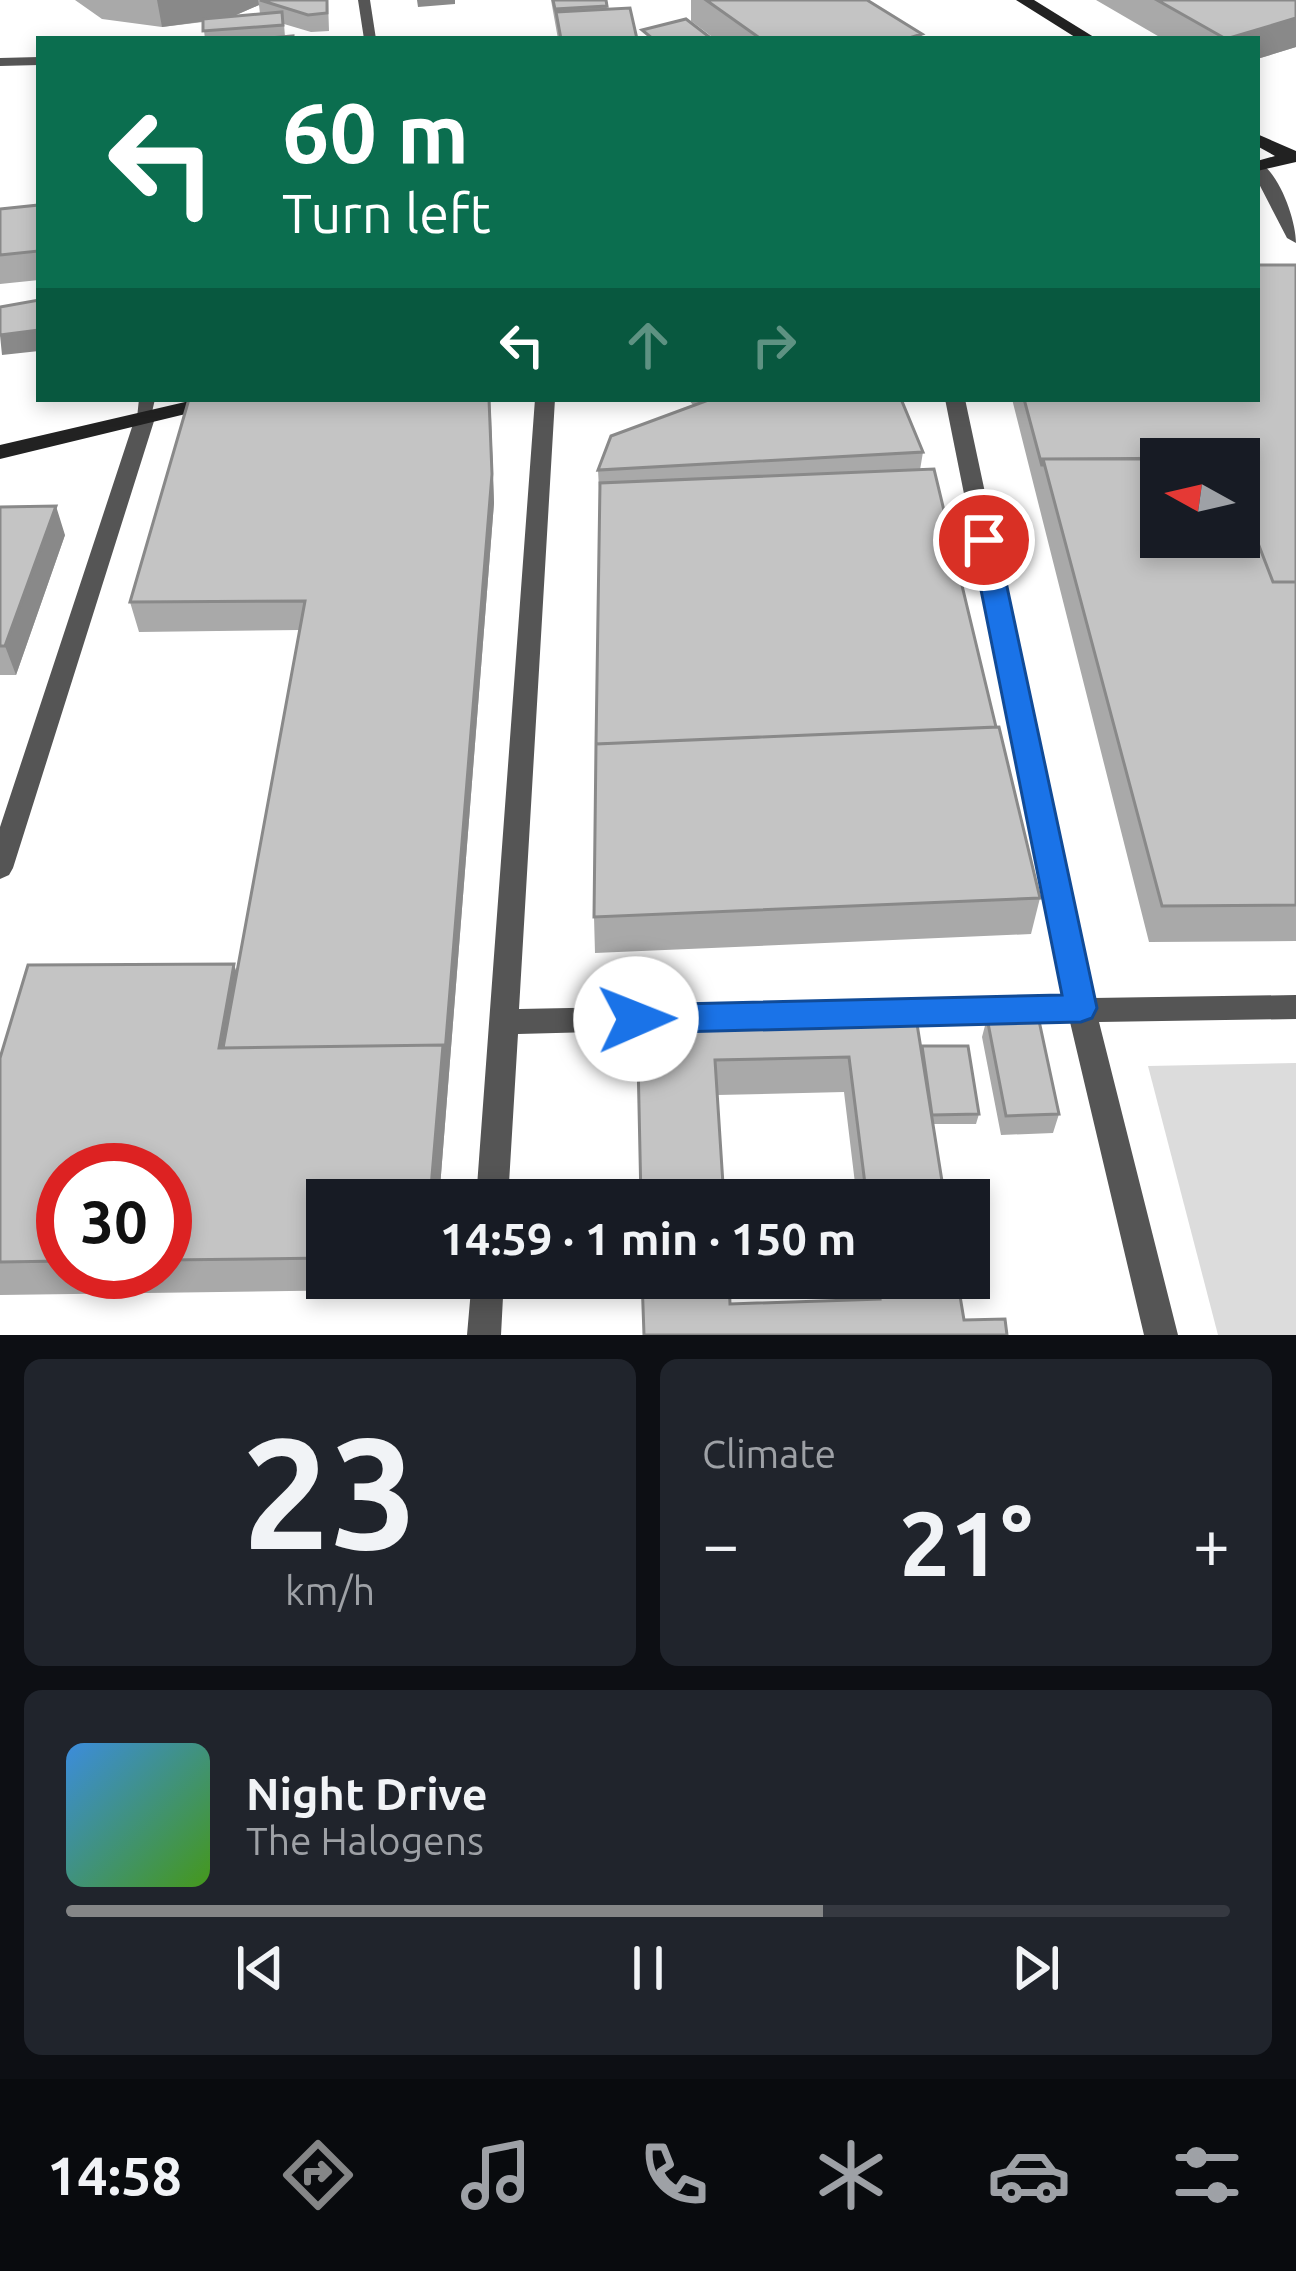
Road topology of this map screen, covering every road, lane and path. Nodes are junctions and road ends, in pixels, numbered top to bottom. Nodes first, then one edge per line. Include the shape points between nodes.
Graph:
1 (364, 0) edge
2 (1023, 0) edge
3 (370, 36) edge
4 (1084, 36) edge
5 (36, 61) edge
6 (0, 62) edge
7 (1260, 140) edge
8 (1293, 157) edge
9 (1260, 165) edge
10 (1260, 170) edge
11 (1296, 238) edge
12 (198, 402) edge
13 (545, 402) edge
14 (956, 402) edge
15 (146, 408) edge
16 (0, 452) edge
17 (0, 868) edge
18 (1296, 1007) edge
19 (1081, 1008) junction
20 (850, 1014) edge
21 (711, 1017) edge
22 (503, 1022) junction
23 (493, 1179) edge
24 (487, 1299) edge
25 (484, 1335) edge
26 (1161, 1335) edge

1 - 3 lane
2 - 4 street
5 - 6 lane
7 - 8 street
8 - 9 street
10 - 11 street
12 - 15 street
13 - 22 street
14 - 19 street
15 - 16 street
15 - 17 street
18 - 19 street
19 - 20 street
19 - 26 street
21 - 22 street
22 - 23 street
24 - 25 street

